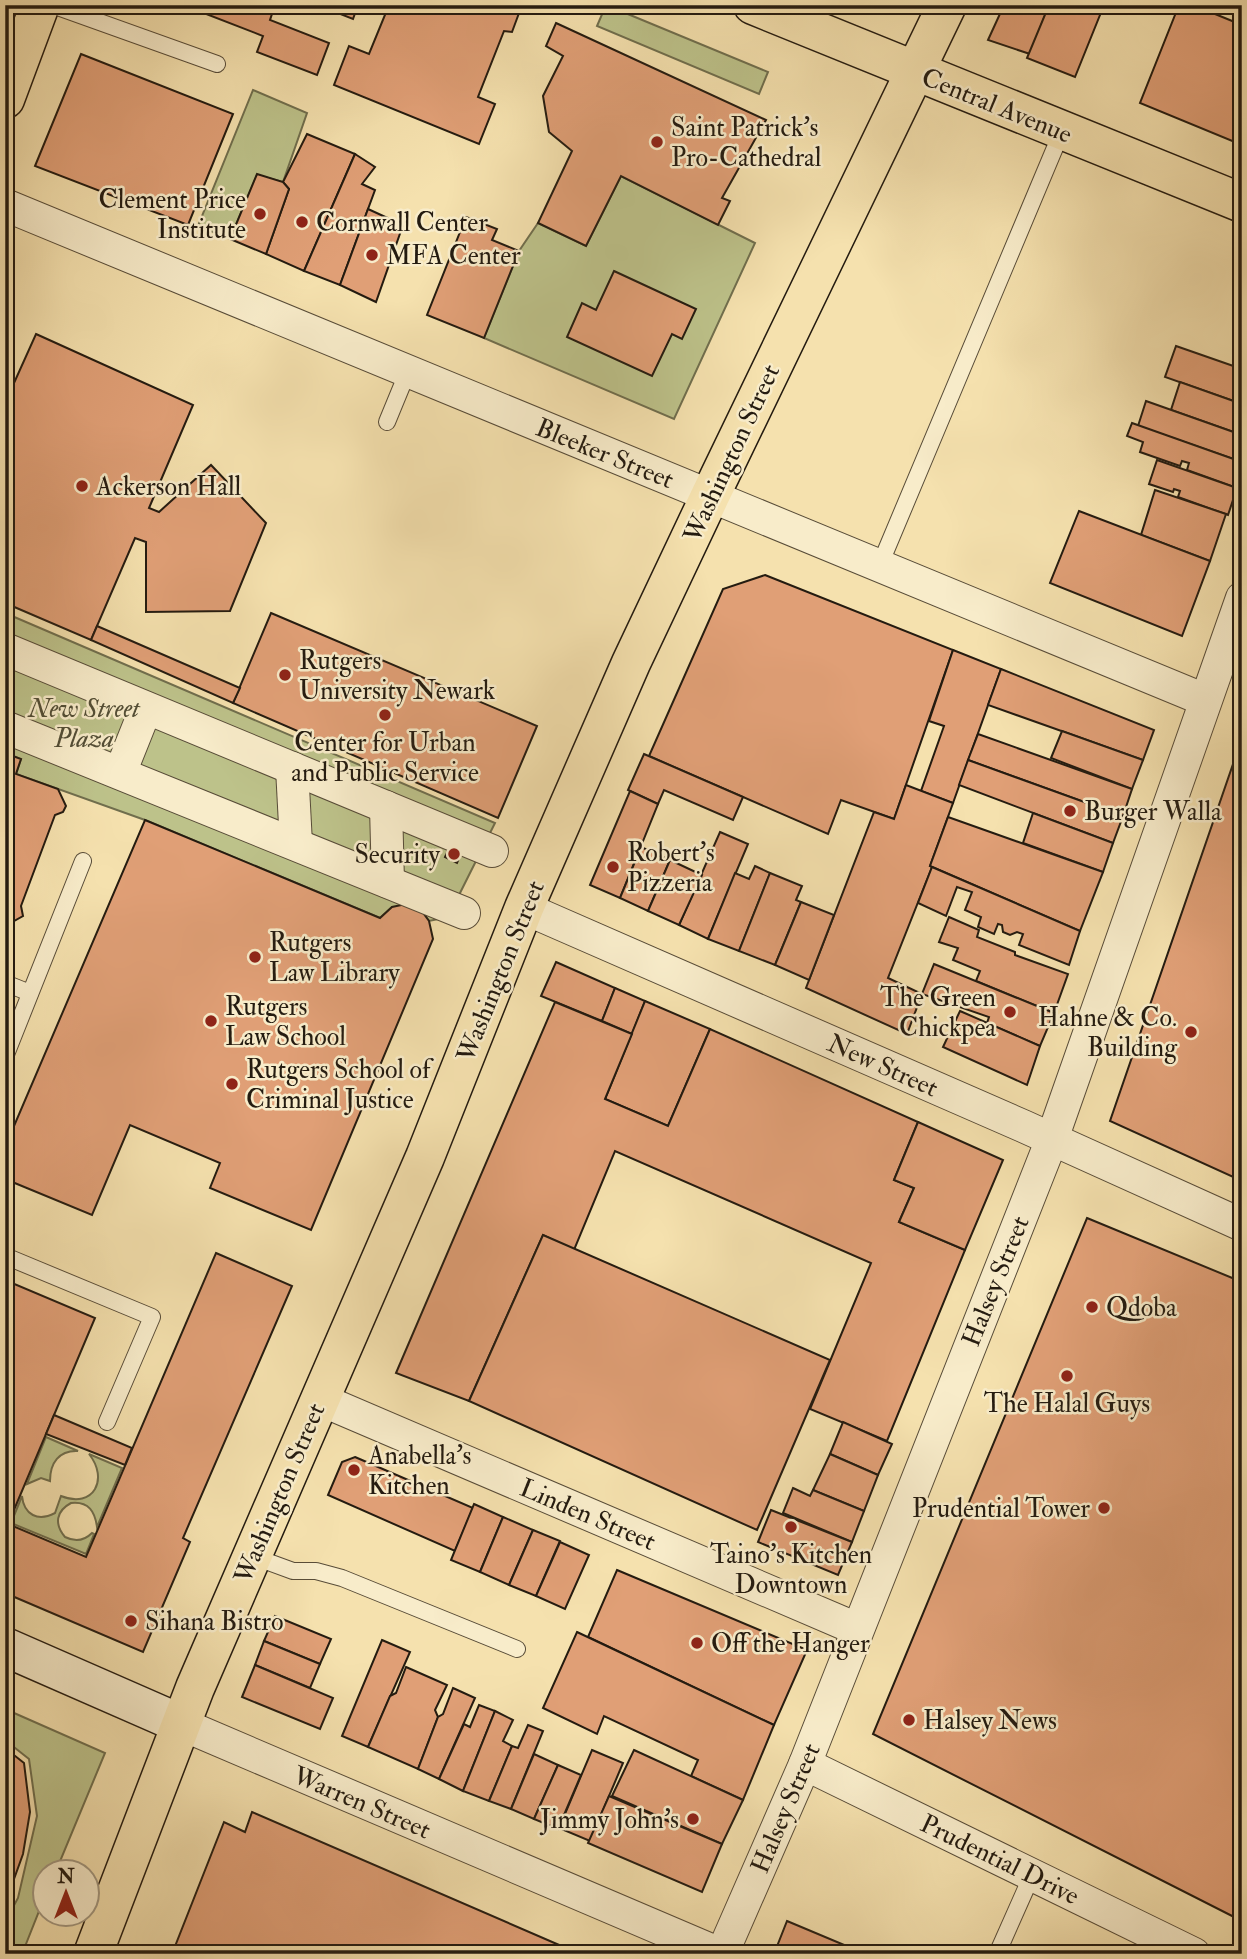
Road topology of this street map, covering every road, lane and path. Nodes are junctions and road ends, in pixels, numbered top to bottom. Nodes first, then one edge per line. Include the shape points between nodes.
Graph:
1 (40, 5) edge
2 (52, 5) edge
3 (753, 5) edge
4 (947, 5) edge
5 (217, 64) dead end
6 (914, 71) junction
7 (5, 99) edge
8 (1062, 131) junction
9 (1242, 204) edge
10 (5, 205) edge
11 (408, 372) junction
12 (387, 422) dead end
13 (710, 496) junction
14 (879, 567) junction
15 (1242, 598) edge
16 (5, 649) edge
17 (1205, 700) junction
18 (146, 708) junction
19 (5, 727) edge
20 (292, 768) junction
21 (120, 773) junction
22 (386, 807) junction
23 (296, 844) junction
24 (492, 851) dead end
25 (83, 861) dead end
26 (388, 882) junction
27 (524, 908) junction
28 (464, 913) dead end
29 (5, 984) edge
30 (30, 993) junction
31 (5, 1056) edge
32 (1052, 1139) junction
33 (1242, 1225) edge
34 (5, 1256) edge
35 (319, 1399) junction
36 (107, 1422) dead end
37 (252, 1556) junction
38 (858, 1629) junction
39 (5, 1647) edge
40 (517, 1650) dead end
41 (181, 1724) junction
42 (805, 1765) junction
43 (1032, 1875) junction
44 (1002, 1952) edge
45 (93, 1954) edge
46 (721, 1954) edge
47 (1194, 1954) edge

1 - 7 main road
2 - 5 lane
3 - 6 main road, Central Avenue
4 - 6 main road, Washington Street
6 - 8 main road, Central Avenue
6 - 13 main road, Washington Street
8 - 9 main road, Central Avenue
8 - 14 lane
10 - 11 street, Bleeker Street
11 - 12 lane
11 - 13 street, Bleeker Street
13 - 14 street, Bleeker Street
13 - 27 main road, Washington Street
14 - 17 street, Bleeker Street
15 - 17 street, Halsey Street
16 - 18 street
17 - 32 street, Halsey Street
18 - 20 street
18 - 21 street
19 - 21 street
20 - 22 street
20 - 23 street
21 - 23 street
22 - 24 street
22 - 26 street
23 - 26 street
25 - 30 lane
26 - 28 street
27 - 32 street, New Street
27 - 35 main road, Washington Street via 425,1157
29 - 30 lane
30 - 31 lane
32 - 33 street, New Street
32 - 38 street, Halsey Street
34 - 36 lane via 152,1317
35 - 37 main road, Washington Street
35 - 38 street, Linden Street
37 - 40 lane via 293,1571 342,1577
37 - 41 main road, Washington Street
38 - 42 street, Halsey Street
39 - 41 street, Warren Street
41 - 45 main road, Washington Street
41 - 46 street, Warren Street
42 - 43 street, Prudential Drive
42 - 46 street, Halsey Street
43 - 44 lane
43 - 47 street, Prudential Drive

